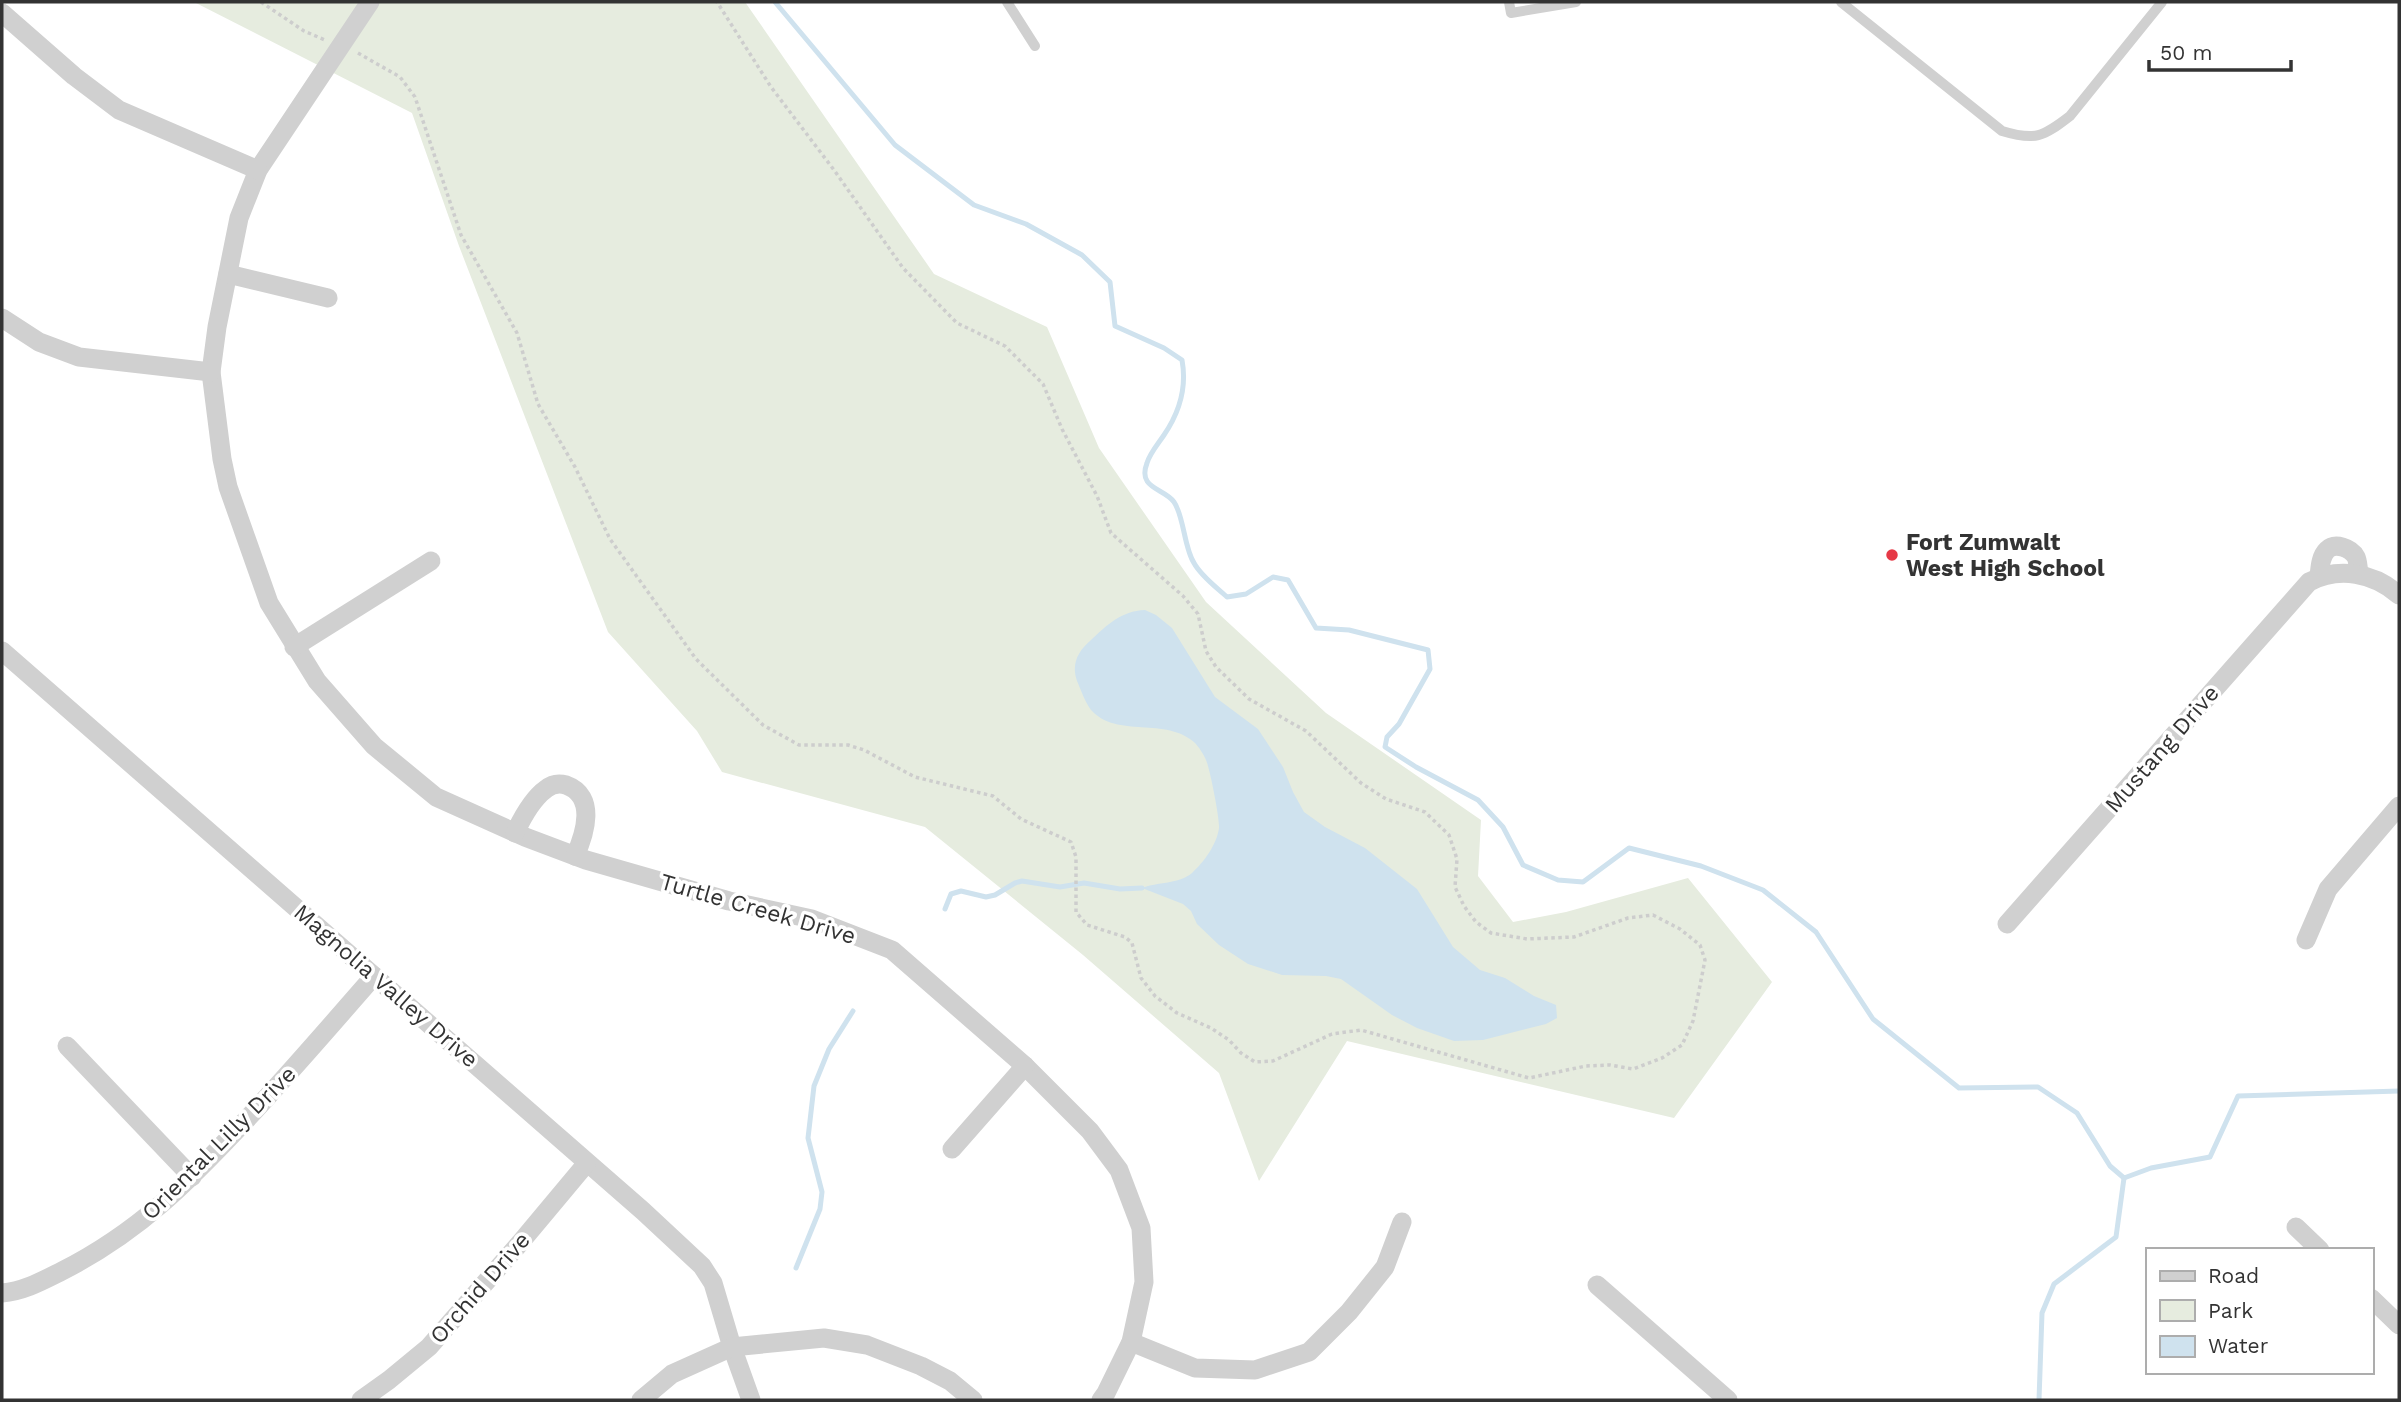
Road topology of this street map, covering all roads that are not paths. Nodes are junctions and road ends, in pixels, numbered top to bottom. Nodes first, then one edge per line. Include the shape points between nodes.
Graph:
1 (370, 2) edge
2 (1007, 2) edge
3 (1509, 2) edge
4 (1576, 2) edge
5 (1842, 2) edge
6 (2162, 2) edge
7 (2, 13) edge
8 (1035, 46) dead end
9 (258, 170) junction
10 (228, 274) junction
11 (328, 298) dead end
12 (2, 318) edge
13 (211, 372) junction
14 (431, 561) dead end
15 (2359, 573) junction
16 (2319, 577) junction
17 (2399, 595) edge
18 (294, 647) junction
19 (2, 651) edge
20 (2399, 806) edge
21 (515, 833) junction
22 (575, 856) junction
23 (2007, 924) dead end
24 (2306, 940) dead end
25 (374, 976) junction
26 (67, 1046) dead end
27 (1025, 1066) junction
28 (953, 1149) dead end
29 (586, 1164) junction
30 (192, 1177) junction
31 (1402, 1222) dead end
32 (2296, 1227) dead end
33 (2318, 1248) edge
34 (1597, 1285) dead end
35 (2, 1293) edge
36 (2373, 1300) edge
37 (2399, 1325) edge
38 (1131, 1342) junction
39 (732, 1347) junction
40 (361, 1400) edge
41 (641, 1400) edge
42 (751, 1400) edge
43 (973, 1400) edge
44 (1101, 1400) edge
45 (1727, 1400) edge

1 - 9 street, Turtle Creek Drive
2 - 8 lane
3 - 4 lane via 1511,13
5 - 6 lane via 2002,131 2027,139 2053,130 2070,116
7 - 9 street via 120,110
9 - 10 street, Turtle Creek Drive via 239,218
10 - 11 street
10 - 13 street, Turtle Creek Drive
12 - 13 street via 38,342 79,357
13 - 18 street, Turtle Creek Drive via 228,487 269,604
14 - 18 street
15 - 16 street
15 - 16 street, Mustang Drive via 2351,550 2332,547 2321,560
15 - 17 street, Mustang Drive
16 - 23 street, Mustang Drive via 2309,582
18 - 21 street, Turtle Creek Drive via 374,746 436,797
19 - 25 street, Magnolia Valley Drive
20 - 24 street via 2328,889
21 - 22 street, Turtle Creek Drive
21 - 22 street via 523,815 546,788 559,783 573,788 586,810 583,840
22 - 27 street, Turtle Creek Drive via 729,901 812,919 892,950
25 - 29 street, Magnolia Valley Drive
25 - 30 street, Oriental Lilly Drive
26 - 30 street
27 - 28 street
27 - 38 street, Turtle Creek Drive via 1090,1131 1119,1170 1141,1228 1144,1282
29 - 39 street, Magnolia Valley Drive via 702,1266 721,1304
29 - 40 street, Orchid Drive via 429,1347
30 - 35 street, Oriental Lilly Drive via 140,1223 83,1260 29,1288
31 - 38 street via 1385,1267 1309,1352 1255,1370 1195,1368
32 - 33 street
34 - 45 street
36 - 37 street
38 - 44 street, Turtle Creek Drive
39 - 41 street via 673,1374
39 - 42 street, Magnolia Valley Drive
39 - 43 street via 824,1338 867,1345 921,1366

